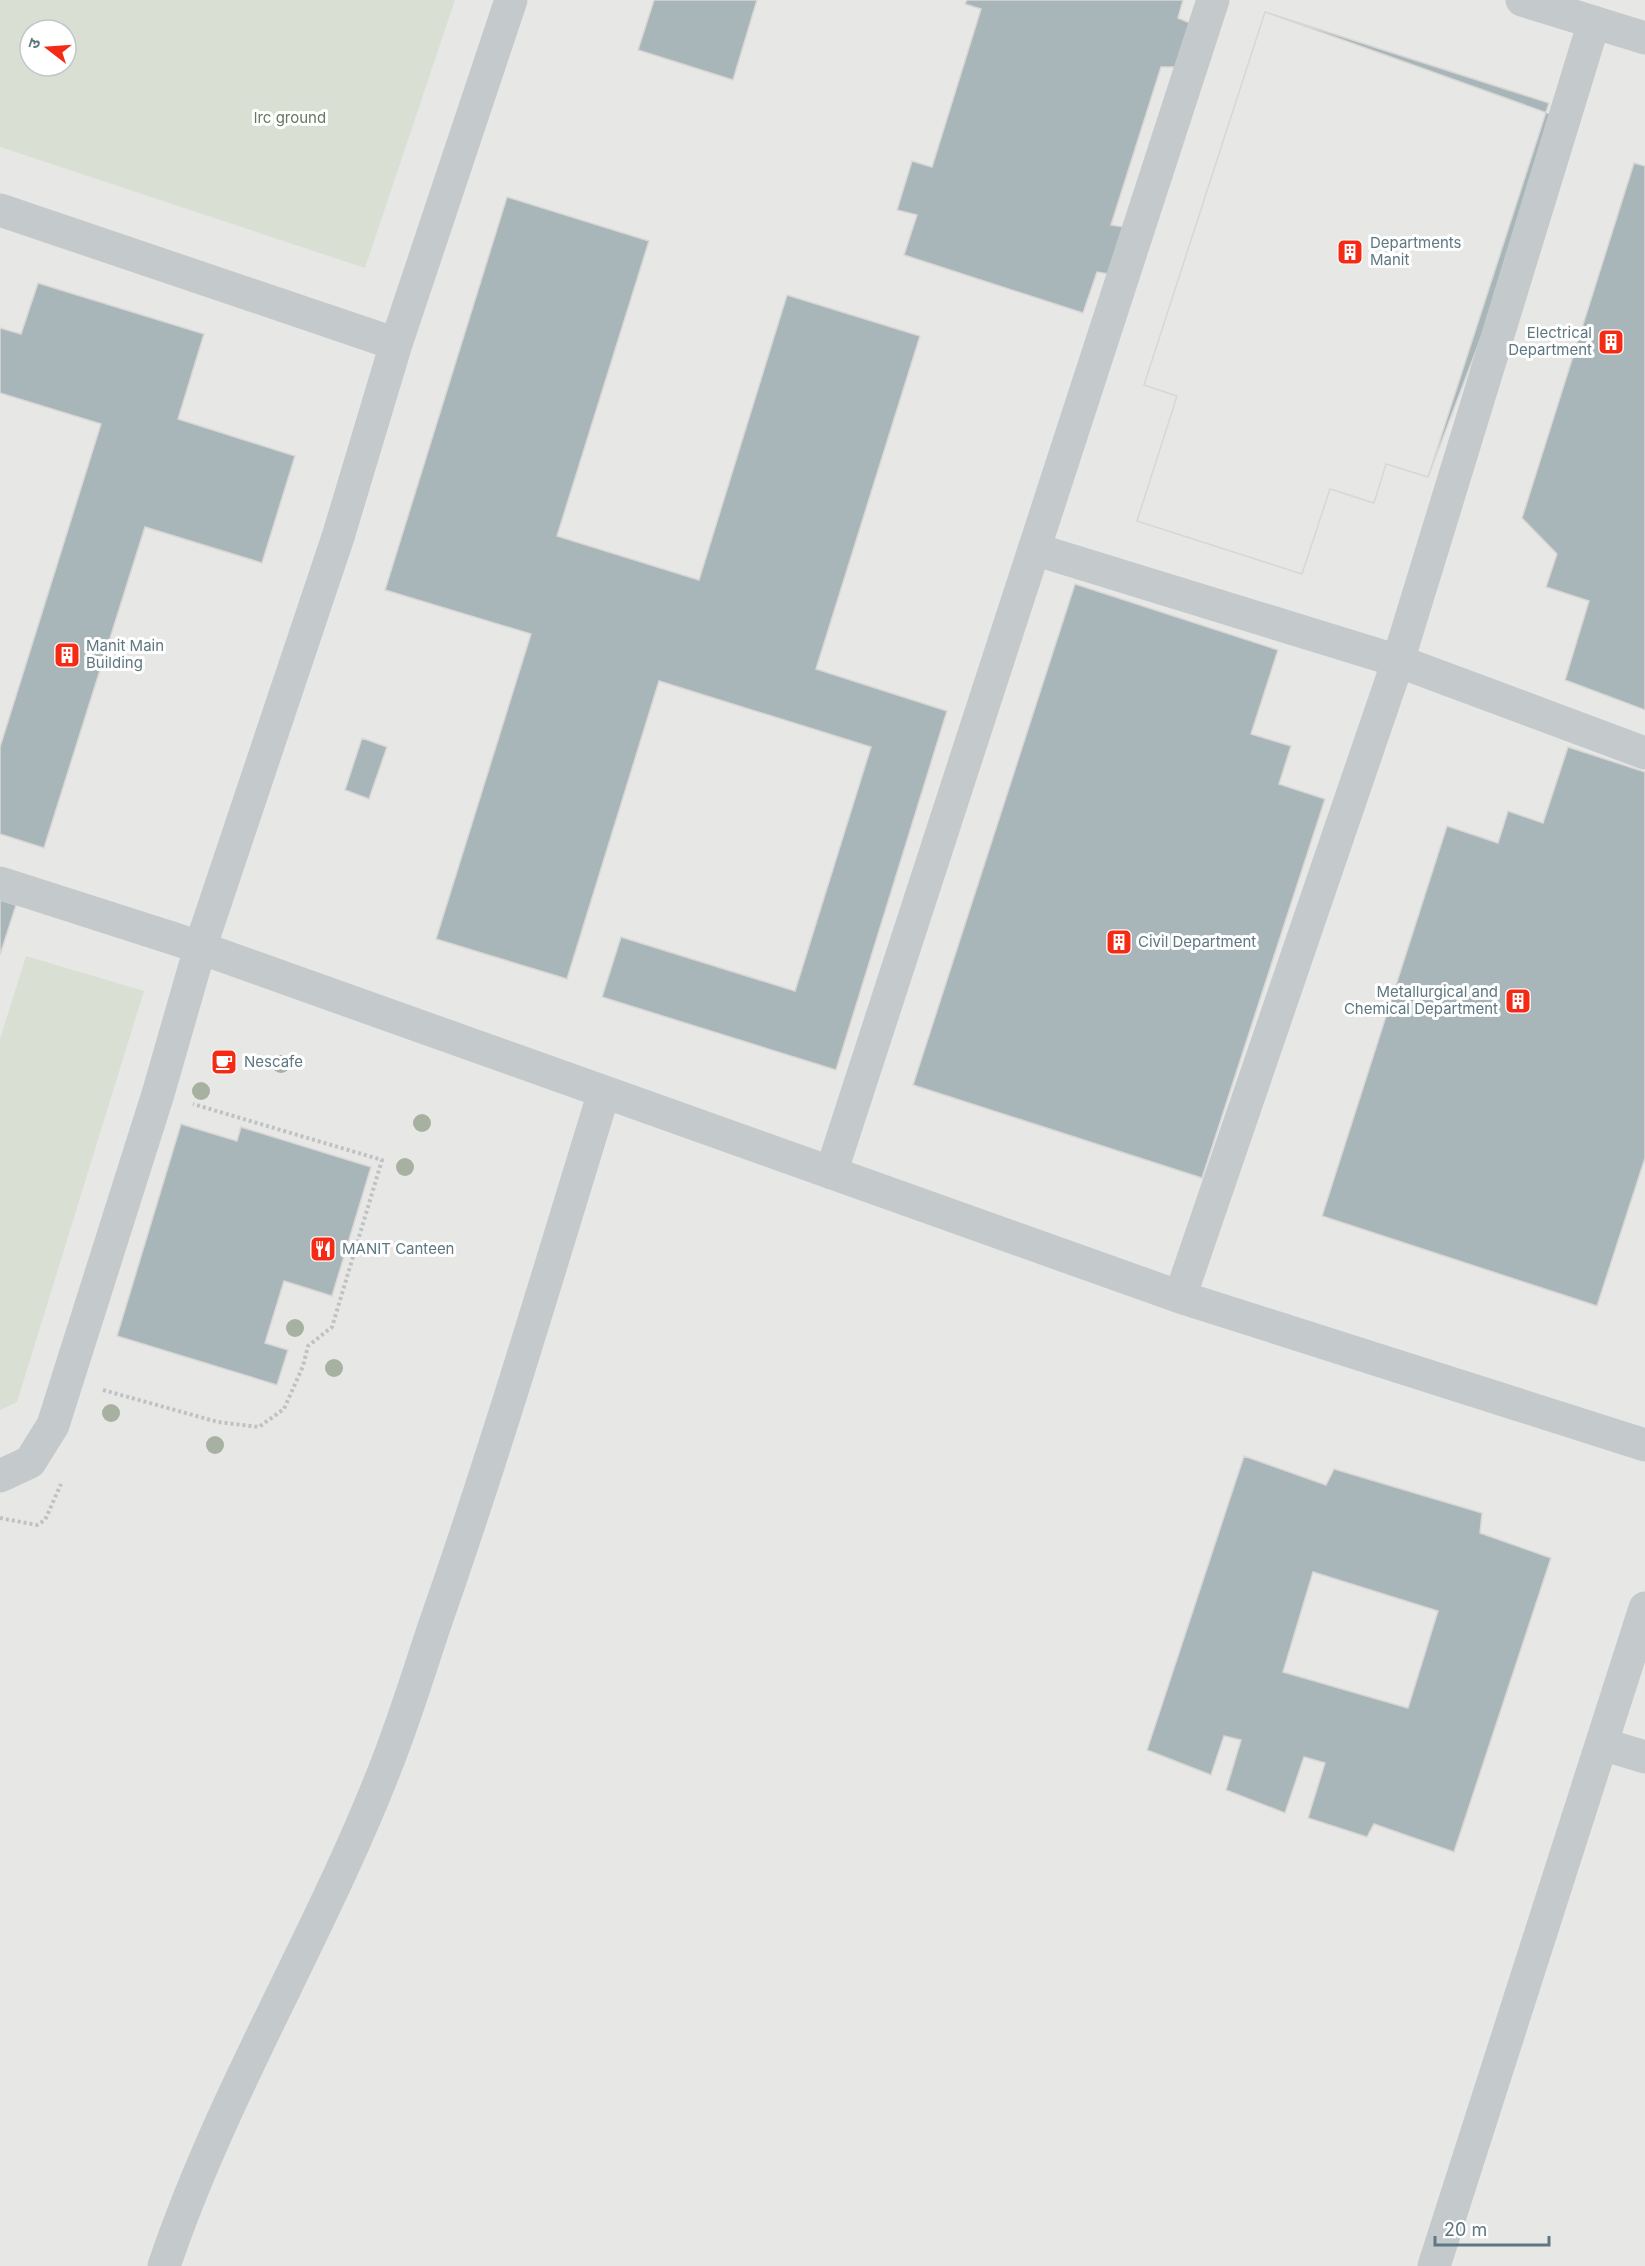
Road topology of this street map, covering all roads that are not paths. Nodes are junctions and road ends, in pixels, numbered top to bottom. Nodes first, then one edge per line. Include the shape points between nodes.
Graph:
1 (511, 0) edge
2 (1213, 0) edge
3 (1522, 0) edge
4 (1594, 22) junction
5 (1645, 38) edge
6 (0, 210) edge
7 (396, 344) junction
8 (1034, 549) junction
9 (1398, 661) junction
10 (1645, 753) edge
11 (0, 883) edge
12 (200, 948) junction
13 (604, 1092) junction
14 (831, 1173) junction
15 (1180, 1297) junction
16 (1645, 1446) edge
17 (0, 1476) edge
18 (1645, 1608) edge
19 (1602, 1744) junction
20 (1645, 1757) edge
21 (164, 2266) edge
22 (1434, 2266) edge

1 - 7 street
2 - 8 street
3 - 4 street
4 - 5 street
4 - 9 street
6 - 7 street
7 - 12 street via 338,537
8 - 9 street
8 - 14 street
9 - 10 street
9 - 15 street
11 - 12 street
12 - 13 street
12 - 17 street via 159,1094 53,1425 30,1462
13 - 14 street
13 - 21 street via 478,1503 391,1752 350,1854 219,2127
14 - 15 street
15 - 16 street
18 - 19 street
19 - 20 street
19 - 22 street

